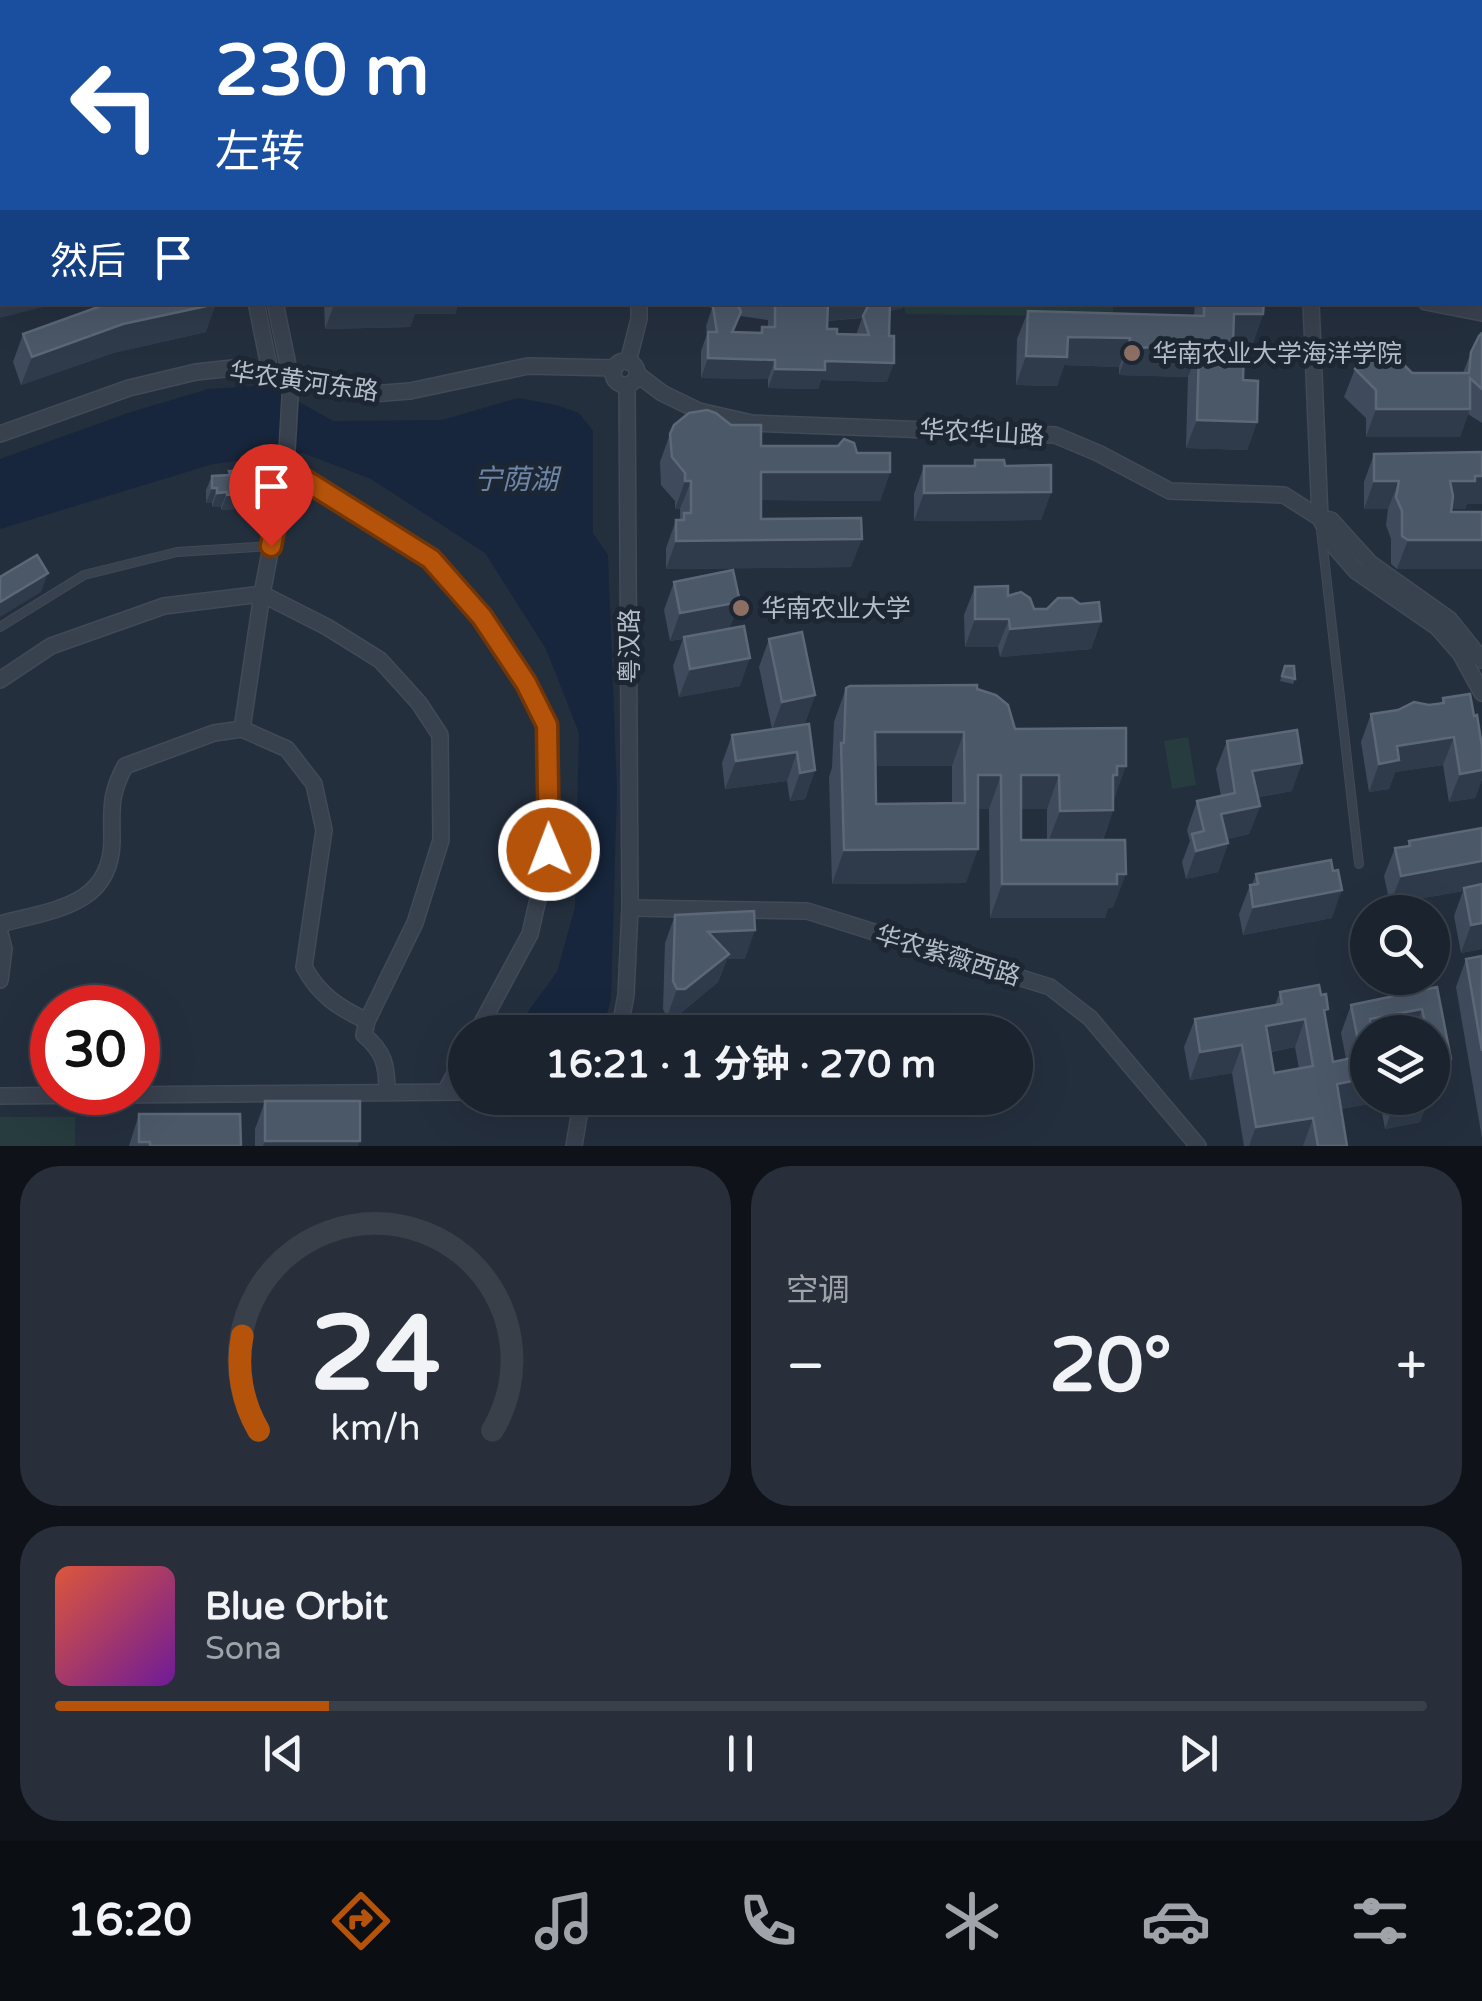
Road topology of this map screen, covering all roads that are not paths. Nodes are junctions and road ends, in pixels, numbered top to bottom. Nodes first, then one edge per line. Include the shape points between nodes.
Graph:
1 (257, 305) edge
2 (276, 305) edge
3 (638, 305) edge
4 (1311, 305) edge
5 (1440, 305) edge
6 (1482, 314) edge
7 (270, 371) junction
8 (627, 372) junction
9 (291, 380) junction
10 (0, 434) edge
11 (286, 468) junction
12 (1320, 518) junction
13 (271, 546) junction
14 (262, 594) junction
15 (0, 627) edge
16 (1482, 660) edge
17 (0, 680) edge
18 (1482, 692) edge
19 (242, 729) junction
20 (1359, 864) dead end
21 (630, 908) junction
22 (0, 924) edge
23 (0, 933) edge
24 (0, 980) edge
25 (486, 1015) edge
26 (623, 1015) edge
27 (366, 1021) junction
28 (448, 1086) edge
29 (386, 1091) junction
30 (445, 1092) joint
31 (0, 1096) edge
32 (579, 1115) edge
33 (574, 1146) edge
34 (1198, 1146) edge

1 - 7 street
2 - 9 street
3 - 8 street, 粤汉路
4 - 12 street
5 - 6 street
7 - 9 street, 华农黄河东路
7 - 10 street, 华农黄河东路 via 196,372
8 - 9 street, 华农黄河东路 via 528,366 371,394
8 - 12 street, 华农华山路 via 699,411 752,423 1055,435 1170,492 1284,494
8 - 21 street, 粤汉路
9 - 11 street
11 - 13 street
11 - 25 street via 431,559 482,617 547,725 549,850 530,934
12 - 16 street, 华农华山路 via 1331,520 1370,563 1449,618
12 - 18 street, 华农华山路 via 1356,571 1437,627
12 - 20 lane
13 - 14 street
13 - 15 lane via 177,552 84,575
14 - 17 street via 164,606 51,646
14 - 19 street
14 - 27 street via 380,660 440,735 441,840 416,923
19 - 22 street via 126,766 110,810 111,865 97,889 72,904
19 - 27 street via 286,749 314,784 324,830 304,967 315,988
21 - 26 street, 粤汉路
21 - 34 street, 华农紫薇西路 via 806,912 1050,987 1090,1018
23 - 24 street
27 - 29 street via 364,1035 380,1049 387,1068
28 - 30 street
29 - 30 street
29 - 31 street
32 - 33 street

